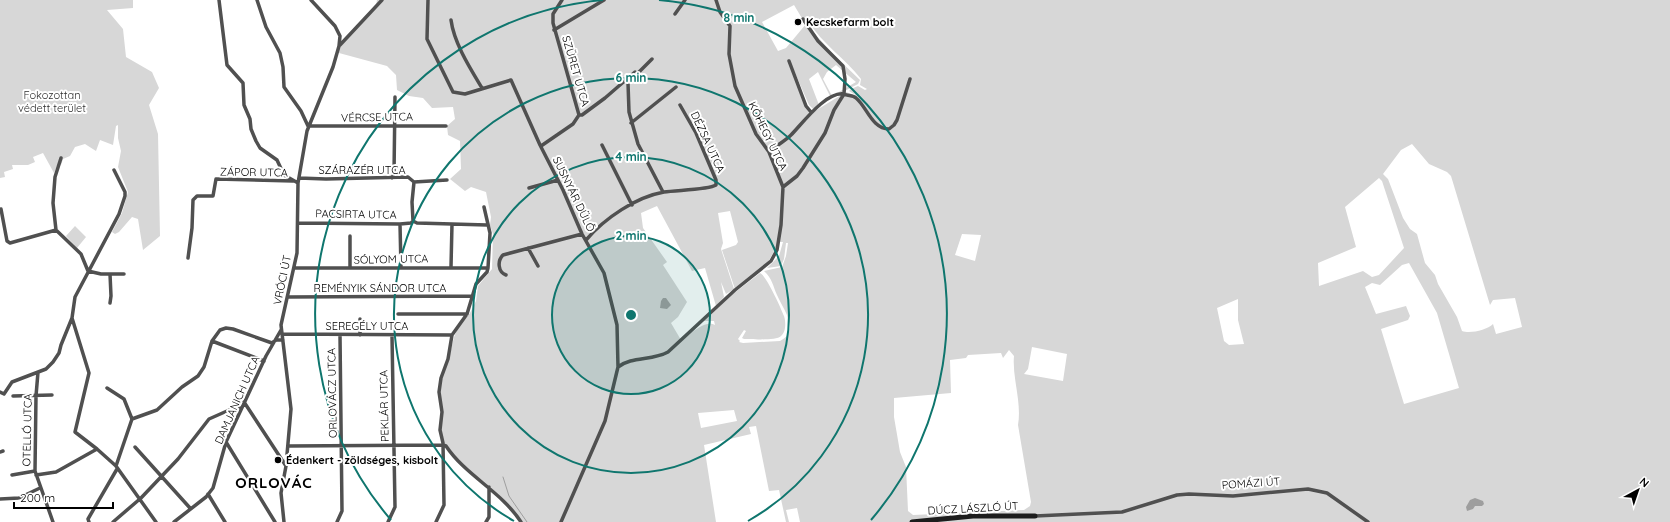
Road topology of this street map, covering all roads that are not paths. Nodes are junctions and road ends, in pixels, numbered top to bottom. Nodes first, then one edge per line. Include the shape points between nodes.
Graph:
1 (218, 0) edge
2 (257, 0) edge
3 (312, 0) edge
4 (382, 0) edge
5 (428, 0) edge
6 (562, 0) edge
7 (604, 0) edge
8 (685, 0) edge
9 (716, 0) edge
10 (720, 0) edge
11 (557, 2) edge
12 (717, 5) junction
13 (675, 14) dead end
14 (803, 19) dead end
15 (451, 20) dead end
16 (554, 30) junction
17 (339, 46) junction
18 (652, 59) dead end
19 (789, 61) dead end
20 (635, 72) dead end
21 (631, 77) junction
22 (910, 79) dead end
23 (676, 87) dead end
24 (482, 88) junction
25 (844, 94) junction
26 (395, 97) dead end
27 (680, 105) dead end
28 (811, 112) junction
29 (579, 115) junction
30 (631, 123) junction
31 (396, 125) junction
32 (308, 126) junction
33 (446, 126) dead end
34 (602, 145) dead end
35 (541, 146) junction
36 (768, 152) junction
37 (62, 158) dead end
38 (114, 170) dead end
39 (392, 178) junction
40 (447, 180) dead end
41 (558, 180) junction
42 (297, 181) junction
43 (414, 182) junction
44 (782, 187) junction
45 (529, 188) dead end
46 (663, 192) junction
47 (632, 205) junction
48 (484, 207) dead end
49 (1, 209) edge
50 (413, 221) junction
51 (298, 223) junction
52 (400, 224) junction
53 (452, 224) junction
54 (487, 225) junction
55 (56, 230) junction
56 (582, 234) junction
57 (350, 236) dead end
58 (586, 240) junction
59 (528, 248) junction
60 (188, 258) dead end
61 (538, 266) dead end
62 (451, 267) junction
63 (294, 268) junction
64 (350, 268) junction
65 (401, 268) junction
66 (488, 268) junction
67 (88, 271) junction
68 (110, 274) junction
69 (124, 274) dead end
70 (506, 275) dead end
71 (473, 296) junction
72 (288, 297) junction
73 (110, 303) dead end
74 (398, 314) dead end
75 (467, 314) junction
76 (72, 318) junction
77 (360, 319) dead end
78 (282, 332) junction
79 (340, 335) junction
80 (360, 335) junction
81 (452, 335) junction
82 (392, 336) junction
83 (276, 340) junction
84 (283, 340) junction
85 (212, 341) junction
86 (264, 361) junction
87 (618, 367) junction
88 (38, 372) junction
89 (106, 388) dead end
90 (1, 393) edge
91 (52, 395) dead end
92 (13, 396) dead end
93 (36, 396) junction
94 (244, 402) junction
95 (242, 407) junction
96 (132, 419) junction
97 (226, 442) junction
98 (393, 445) junction
99 (443, 445) junction
100 (289, 446) junction
101 (342, 446) junction
102 (135, 447) dead end
103 (97, 449) junction
104 (450, 451) junction
105 (443, 456) junction
106 (286, 466) junction
107 (117, 468) junction
108 (36, 473) junction
109 (12, 475) dead end
110 (162, 476) junction
111 (489, 487) junction
112 (40, 488) junction
113 (208, 494) junction
114 (141, 498) junction
115 (0, 499) edge
116 (190, 508) junction
117 (1035, 516) joint
118 (54, 522) edge
119 (89, 522) edge
120 (113, 522) edge
121 (156, 522) edge
122 (174, 522) edge
123 (225, 522) edge
124 (275, 522) edge
125 (284, 522) edge
126 (337, 522) edge
127 (388, 522) edge
128 (436, 522) edge
129 (486, 522) edge
130 (521, 522) edge
131 (561, 522) edge
132 (912, 522) edge
133 (1368, 522) edge

1 - 42 street via 226,60 230,70 243,83 244,105 250,119 250,129 260,148 273,157 284,175
2 - 32 street via 266,27 280,53 284,67 284,87
3 - 17 street via 338,31
4 - 17 street
5 - 24 street via 427,39 452,90 460,94
6 - 11 street, SZÜRET UTCA
7 - 16 street
8 - 13 street
9 - 12 street, KŐHEGY UTCA
10 - 12 street
11 - 16 street, SZÜRET UTCA via 552,17
12 - 36 street, KŐHEGY UTCA via 730,26 729,54 735,86 756,134
14 - 25 street via 818,41 843,66
15 - 24 street via 459,45
16 - 29 street, SZÜRET UTCA
17 - 32 street, VRÓCI ÚT
18 - 21 street
19 - 28 street via 806,106
20 - 21 street
21 - 29 street
21 - 30 street via 628,83
22 - 25 street via 897,120 889,129 882,128 876,123 856,97
23 - 30 street
24 - 35 street, SUSNYÁR DŰLŐ via 511,80
25 - 28 street via 836,94
25 - 44 street via 825,133 803,168
26 - 31 street
27 - 46 street, DÉZSA UTCA via 696,133 717,184
28 - 36 street via 789,137
29 - 35 street, SZÜRET UTCA via 573,124
30 - 46 street via 638,144
31 - 32 street, VÉRCSE UTCA
31 - 33 street, VÉRCSE UTCA
31 - 39 street
32 - 42 street, VRÓCI ÚT
34 - 47 street
35 - 41 street, SUSNYÁR DŰLŐ
36 - 44 street, KŐHEGY UTCA
37 - 55 street via 55,177 53,197
38 - 67 street via 125,196 119,214
39 - 42 street, SZÁRAZÉR UTCA
39 - 43 street, SZÁRAZÉR UTCA via 408,177
40 - 43 street, SZÁRAZÉR UTCA
41 - 45 street
41 - 56 street, SUSNYÁR DŰLŐ
42 - 51 street, VRÓCI ÚT
42 - 60 street, ZÁPOR UTCA via 216,179 213,196 197,196 193,200
43 - 50 street
44 - 87 street, KŐHEGY UTCA via 781,225 777,250 771,261 730,294 668,352 657,357 626,362
46 - 47 street
47 - 58 street via 602,224
48 - 54 street
49 - 55 street via 7,242
50 - 52 street, PACSIRTA UTCA
50 - 53 street
51 - 52 street, PACSIRTA UTCA
51 - 63 street, VRÓCI ÚT
52 - 65 street
53 - 54 street
53 - 62 street
54 - 66 street via 490,233
55 - 67 street via 81,254
56 - 58 street, SUSNYÁR DŰLŐ
56 - 59 street
57 - 64 street
58 - 87 street, SUSNYÁR DŰLŐ via 604,273 608,287 617,324
59 - 61 street
59 - 70 street via 501,256 499,269
62 - 65 street, SÓLYOM UTCA
62 - 66 street, SÓLYOM UTCA
63 - 64 street, SÓLYOM UTCA
63 - 72 street, VRÓCI ÚT
64 - 65 street, SÓLYOM UTCA
66 - 71 street via 476,284
67 - 68 street
67 - 76 street via 75,297
68 - 69 street
68 - 73 street
71 - 72 street, REMÉNYIK SÁNDOR UTCA
71 - 75 street
72 - 78 street, VRÓCI ÚT
74 - 75 street
75 - 81 street
76 - 88 street via 59,353 53,362
76 - 103 street via 89,373 75,431
77 - 80 street
78 - 79 street, SEREGÉLY UTCA
78 - 83 street, DAMJANICH UTCA
78 - 84 street, VRÓCI ÚT
79 - 80 street, SEREGÉLY UTCA
79 - 101 street, ORLOVÁCZ UTCA
80 - 82 street, SEREGÉLY UTCA
81 - 82 street, SEREGÉLY UTCA
81 - 99 street via 439,392
82 - 98 street, PEKLÁR UTCA
83 - 84 street
83 - 85 street via 272,343 226,328 218,332
83 - 86 street, DAMJANICH UTCA
84 - 100 street, VRÓCI ÚT via 291,410
85 - 86 street
85 - 96 street via 204,367 198,376 157,410
86 - 94 street, DAMJANICH UTCA
87 - 131 street, SUSNYÁR DŰLŐ via 605,421
88 - 90 street via 12,382
88 - 93 street, OTELLÓ UTCA
89 - 96 street via 124,399
91 - 93 street
92 - 93 street
93 - 108 street, OTELLÓ UTCA
94 - 95 street, DAMJANICH UTCA
94 - 106 street
95 - 97 street, DAMJANICH UTCA
95 - 110 street via 209,419
96 - 107 street
97 - 113 street, DAMJANICH UTCA via 216,482
97 - 124 street
98 - 99 street
98 - 101 street
98 - 127 street, PEKLÁR UTCA via 395,507
99 - 104 street
99 - 105 street
100 - 101 street
100 - 106 street, VRÓCI ÚT
101 - 126 street, ORLOVÁCZ UTCA via 342,511
102 - 110 street
103 - 107 street
103 - 108 street via 56,472
104 - 105 street
104 - 111 street via 465,468
105 - 128 street via 444,505
106 - 125 street, VRÓCI ÚT via 281,493
107 - 114 street
107 - 119 street via 88,519
108 - 109 street
108 - 112 street, OTELLÓ UTCA
110 - 114 street
110 - 116 street
111 - 129 street
111 - 130 street
112 - 115 street via 19,498
112 - 118 street, OTELLÓ UTCA
113 - 116 street, DAMJANICH UTCA
113 - 123 street
114 - 120 street
114 - 121 street
116 - 122 street, DAMJANICH UTCA
117 - 132 street, DÚCZ LÁSZLÓ ÚT via 973,516
117 - 133 street, POMÁZI ÚT via 1122,512 1177,495 1200,493 1233,496 1308,489 1328,494

